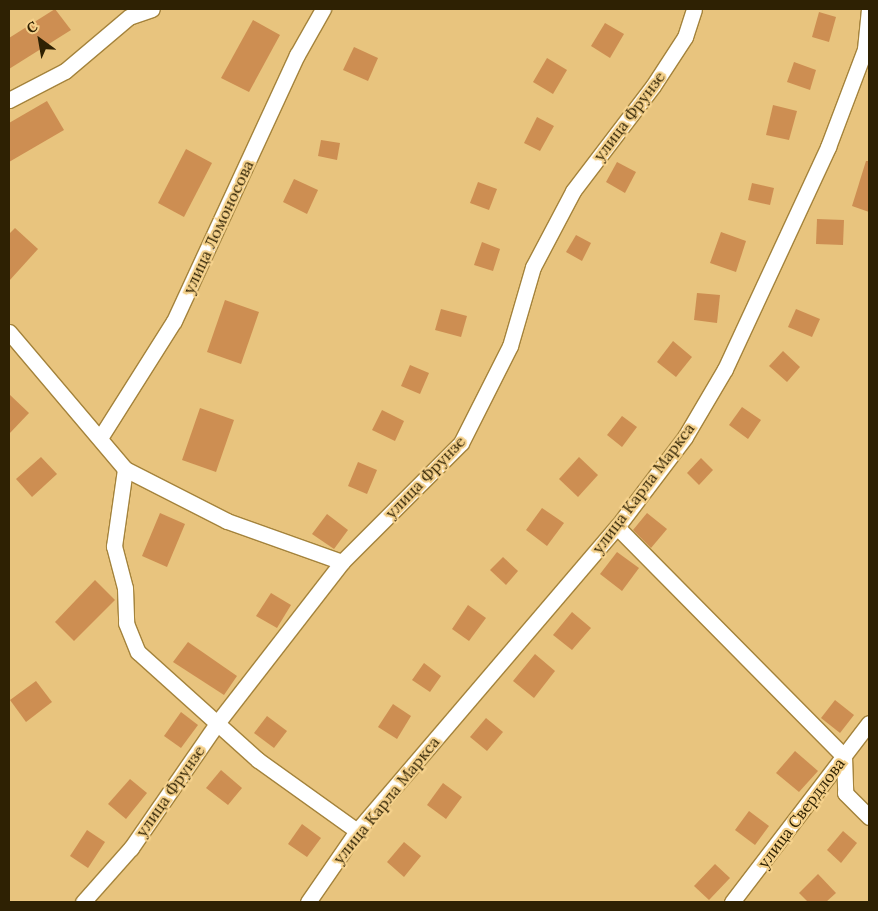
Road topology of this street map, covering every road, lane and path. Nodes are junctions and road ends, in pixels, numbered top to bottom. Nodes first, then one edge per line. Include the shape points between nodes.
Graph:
1 (152, 9) edge
2 (323, 9) edge
3 (694, 9) edge
4 (869, 9) edge
5 (127, 13) edge
6 (9, 100) edge
7 (9, 332) edge
8 (100, 438) junction
9 (125, 469) junction
10 (617, 526) junction
11 (342, 562) junction
12 (218, 722) junction
13 (869, 723) edge
14 (844, 756) junction
15 (869, 816) edge
16 (358, 831) junction
17 (83, 902) edge
18 (308, 902) edge
19 (732, 902) edge

1 - 5 street
2 - 8 street, улица Ломоносова via 297,55 174,321
3 - 11 street, улица Фрунзе via 685,37 653,86 573,191 533,267 510,346 462,443
4 - 10 street, улица Карла Маркса via 865,49 828,147 725,369 685,437
5 - 6 street via 65,71
7 - 8 street
8 - 9 street
9 - 11 street via 227,520
9 - 12 street via 114,546 124,588 126,623 138,652
10 - 14 street
10 - 16 street, улица Карла Маркса
11 - 12 street, улица Фрунзе
12 - 16 street via 258,760
12 - 17 street, улица Фрунзе via 131,848
13 - 14 street, улица Свердлова
14 - 15 street via 845,793
14 - 19 street, улица Свердлова
16 - 18 street, улица Карла Маркса

